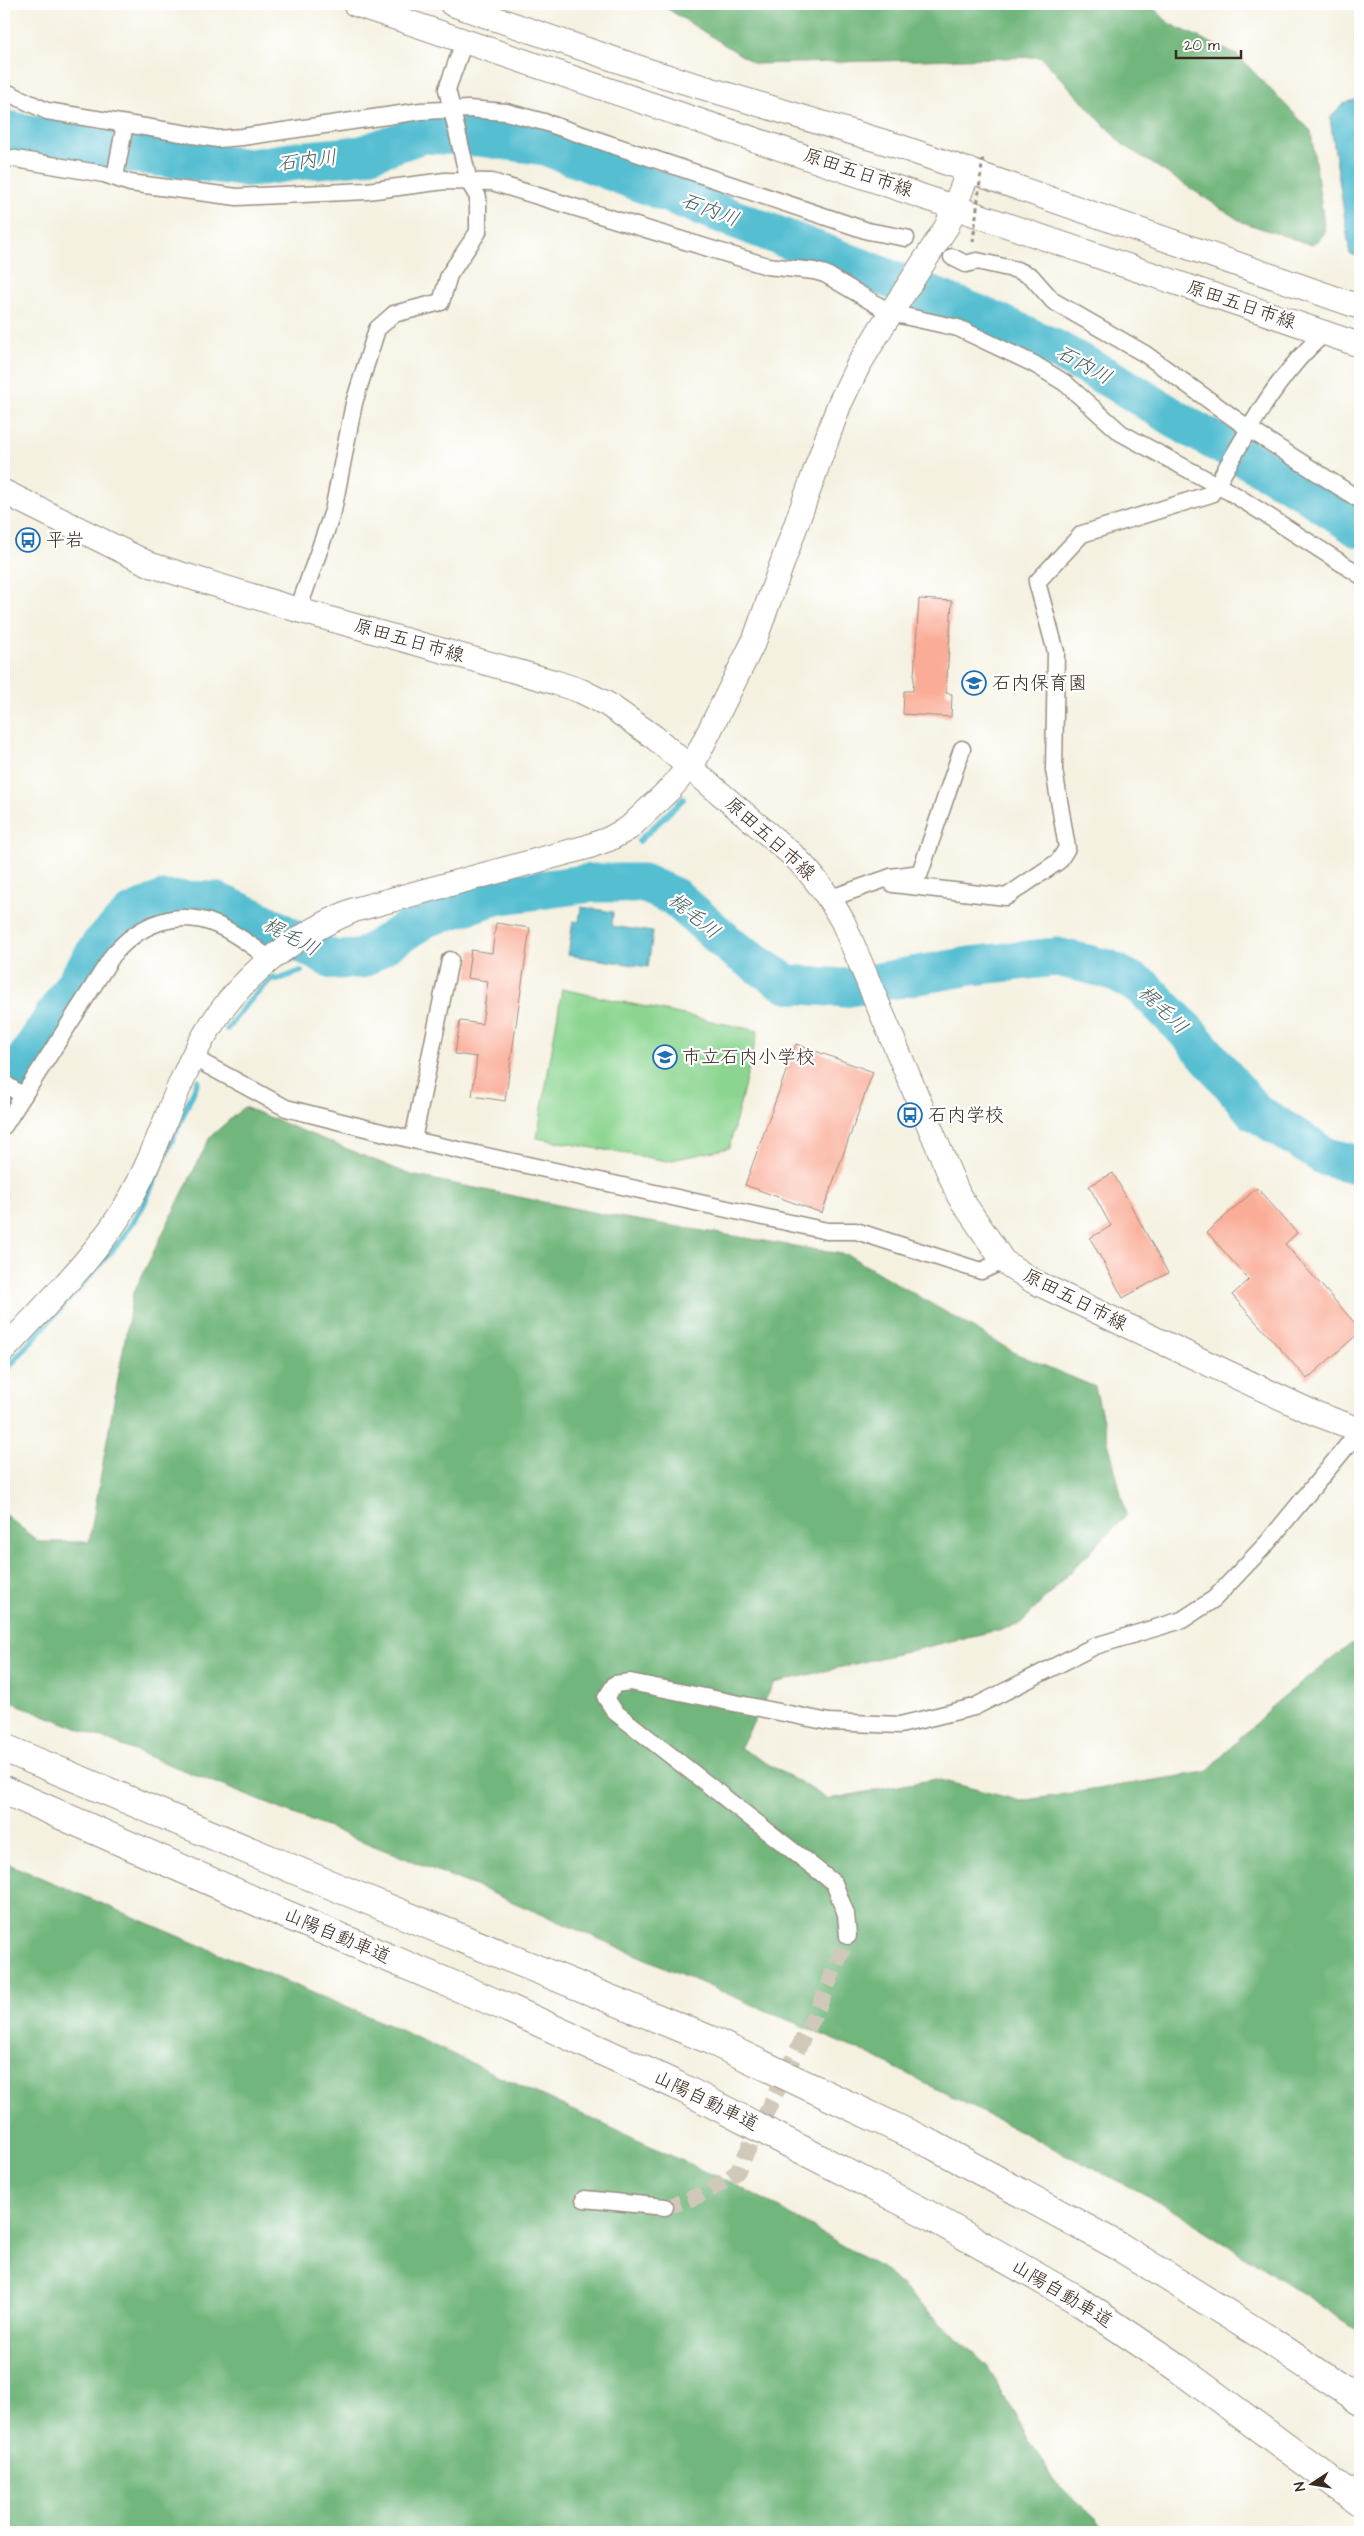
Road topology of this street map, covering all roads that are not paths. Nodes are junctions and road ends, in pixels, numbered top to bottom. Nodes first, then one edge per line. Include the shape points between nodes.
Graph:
1 (355, 4) edge
2 (452, 4) edge
3 (464, 42) junction
4 (4, 91) edge
5 (453, 113) junction
6 (125, 125) junction
7 (4, 157) edge
8 (976, 163) junction
9 (115, 176) junction
10 (468, 178) junction
11 (955, 207) junction
12 (906, 238) dead end
13 (941, 255) junction
14 (1360, 307) edge
15 (894, 309) junction
16 (1325, 334) junction
17 (1360, 346) edge
18 (1248, 431) junction
19 (1218, 483) junction
20 (4, 492) edge
21 (1360, 500) edge
22 (1360, 575) edge
23 (298, 610) junction
24 (962, 749) dead end
25 (690, 767) junction
26 (891, 877) junction
27 (830, 898) junction
28 (272, 956) junction
29 (450, 960) dead end
30 (192, 1057) junction
31 (14, 1090) edge
32 (4, 1126) edge
33 (413, 1140) junction
34 (1004, 1261) junction
35 (4, 1350) edge
36 (1360, 1430) edge
37 (11, 1751) edge
38 (4, 1790) edge
39 (848, 1936) tunnel mouth
40 (584, 2199) dead end
41 (665, 2207) tunnel mouth
42 (1360, 2401) edge
43 (1360, 2502) edge

1 - 3 main road, 原田五日市線
2 - 8 main road, 原田五日市線 via 652,72 901,147
3 - 5 street via 447,89
3 - 11 main road, 原田五日市線
4 - 6 street via 47,111
5 - 6 street via 421,111 230,139
5 - 10 street
5 - 12 street via 506,112 544,122 868,231
6 - 9 street
7 - 9 street
8 - 11 main road
8 - 14 main road, 原田五日市線
9 - 10 street via 130,183 237,197 367,190
10 - 15 street via 514,188 767,266 814,271
10 - 23 street via 478,197 478,232 449,275 441,302 394,314 377,329 354,403 333,511
11 - 13 main road
11 - 16 main road, 原田五日市線
13 - 15 main road
13 - 18 street via 966,264 974,261 1031,276 1053,301 1145,354
15 - 19 street via 958,328 1034,364 1065,383 1121,433
15 - 25 main road via 858,366 839,405 755,639
16 - 17 main road, 原田五日市線
16 - 18 street via 1308,347 1266,401
18 - 19 street
18 - 21 street
19 - 22 street
19 - 26 street via 1211,494 1082,534 1037,582 1056,652 1054,770 1067,848 1059,861 1006,897 893,884
20 - 23 main road, 原田五日市線 via 152,565
23 - 25 main road, 原田五日市線 via 581,691 654,737
24 - 26 street via 920,873
25 - 27 main road, 原田五日市線 via 795,857 815,876
25 - 28 main road via 647,812 629,828 609,839 587,848 354,910 306,934
26 - 27 street
27 - 34 main road, 原田五日市線 via 959,1196
28 - 30 main road via 232,996
28 - 31 street via 201,919 167,919 136,933 113,955
29 - 33 street
30 - 33 street via 286,1108
30 - 35 main road via 147,1164 110,1231
31 - 32 street
33 - 34 street via 827,1231 856,1231 981,1271
34 - 36 main road, 原田五日市線 via 1033,1281 1119,1322 1314,1414
36 - 39 street via 1268,1542 1214,1599 1182,1620 1095,1646 974,1707 900,1725 829,1722 630,1682 614,1684 606,1698 614,1712 834,1883 846,1914
37 - 42 highway via 331,1886 708,2039 932,2145 1120,2247
38 - 43 highway, 山陽自動車道 via 650,2073 908,2204 1074,2298 1178,2368
40 - 41 street

